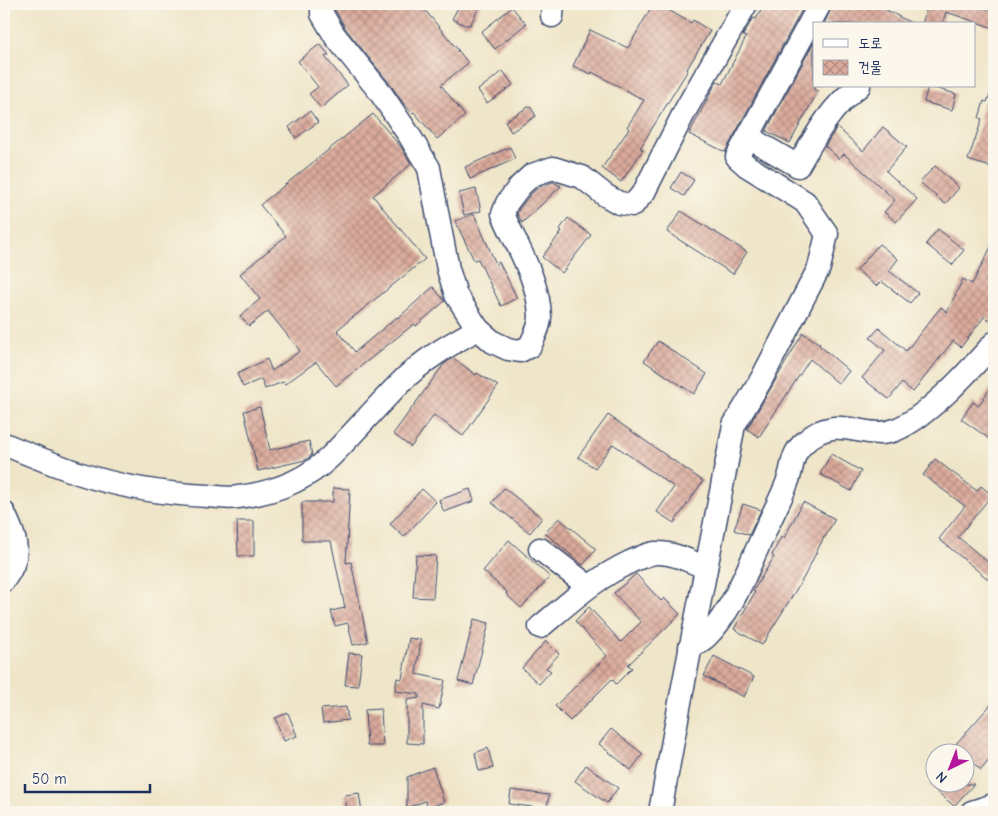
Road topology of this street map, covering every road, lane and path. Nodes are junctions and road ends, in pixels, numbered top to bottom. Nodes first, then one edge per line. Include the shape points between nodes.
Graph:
1 (322, 4) edge
2 (746, 4) edge
3 (820, 4) edge
4 (857, 88) edge
5 (748, 137) junction
6 (478, 330) junction
7 (994, 343) edge
8 (4, 444) edge
9 (4, 513) edge
10 (540, 549) dead end
11 (706, 568) junction
12 (4, 580) edge
13 (588, 586) junction
14 (540, 628) dead end
15 (690, 647) junction
16 (994, 805) edge
17 (660, 812) edge
18 (972, 812) edge

1 - 6 street via 322,14 335,36 380,92 429,168 448,269 456,295
2 - 6 street via 686,109 644,192 633,205 619,203 582,177 553,168 532,175 520,186 502,214 534,284 540,318 536,334 530,346 520,351 493,342
3 - 5 street
4 - 5 street via 826,119 798,166
5 - 11 street via 737,157 805,202 827,234 819,268 762,380 734,425
6 - 8 street via 453,342 401,382 314,470 303,478 264,493 236,498 172,494 79,473
7 - 15 street via 922,416 894,430 879,433 840,426 821,431 805,441 794,454 788,481 726,610 705,638
9 - 12 street via 14,535 16,553
10 - 13 street
11 - 13 street via 675,555 654,553 611,571
11 - 15 street
13 - 14 street
15 - 17 street
16 - 18 street

